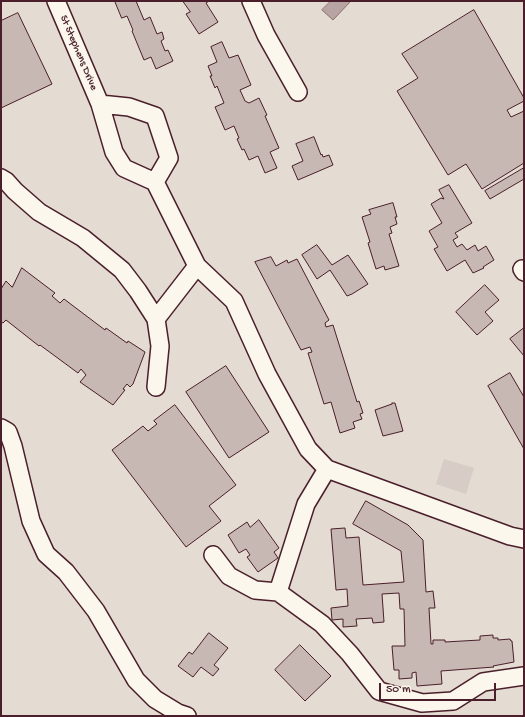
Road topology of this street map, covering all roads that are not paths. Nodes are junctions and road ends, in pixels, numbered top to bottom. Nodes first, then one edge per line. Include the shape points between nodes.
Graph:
1 (56, 1) edge
2 (251, 1) edge
3 (298, 92) dead end
4 (100, 104) junction
5 (1, 178) edge
6 (155, 182) junction
7 (197, 266) junction
8 (156, 319) junction
9 (156, 388) dead end
10 (1, 428) edge
11 (327, 469) junction
12 (524, 539) edge
13 (213, 555) dead end
14 (278, 592) junction
15 (524, 676) edge
16 (187, 716) edge

1 - 4 street, St Stephens Drive
2 - 3 street via 266,35
4 - 6 street, St Stephens Drive via 114,152 124,168
4 - 6 street, St Stephens Drive via 129,107 155,116 169,158
5 - 8 street via 39,212 83,238 122,270
6 - 7 street
7 - 8 street
7 - 11 street via 234,301 267,374 308,449
8 - 9 street via 160,346
10 - 16 street via 8,432 13,446 31,521 46,554 66,572 96,611 136,680 155,699 178,714
11 - 12 street
11 - 14 street via 306,504
13 - 14 street via 228,576 255,590
14 - 15 street via 322,624 379,691 422,703 453,701 483,682

